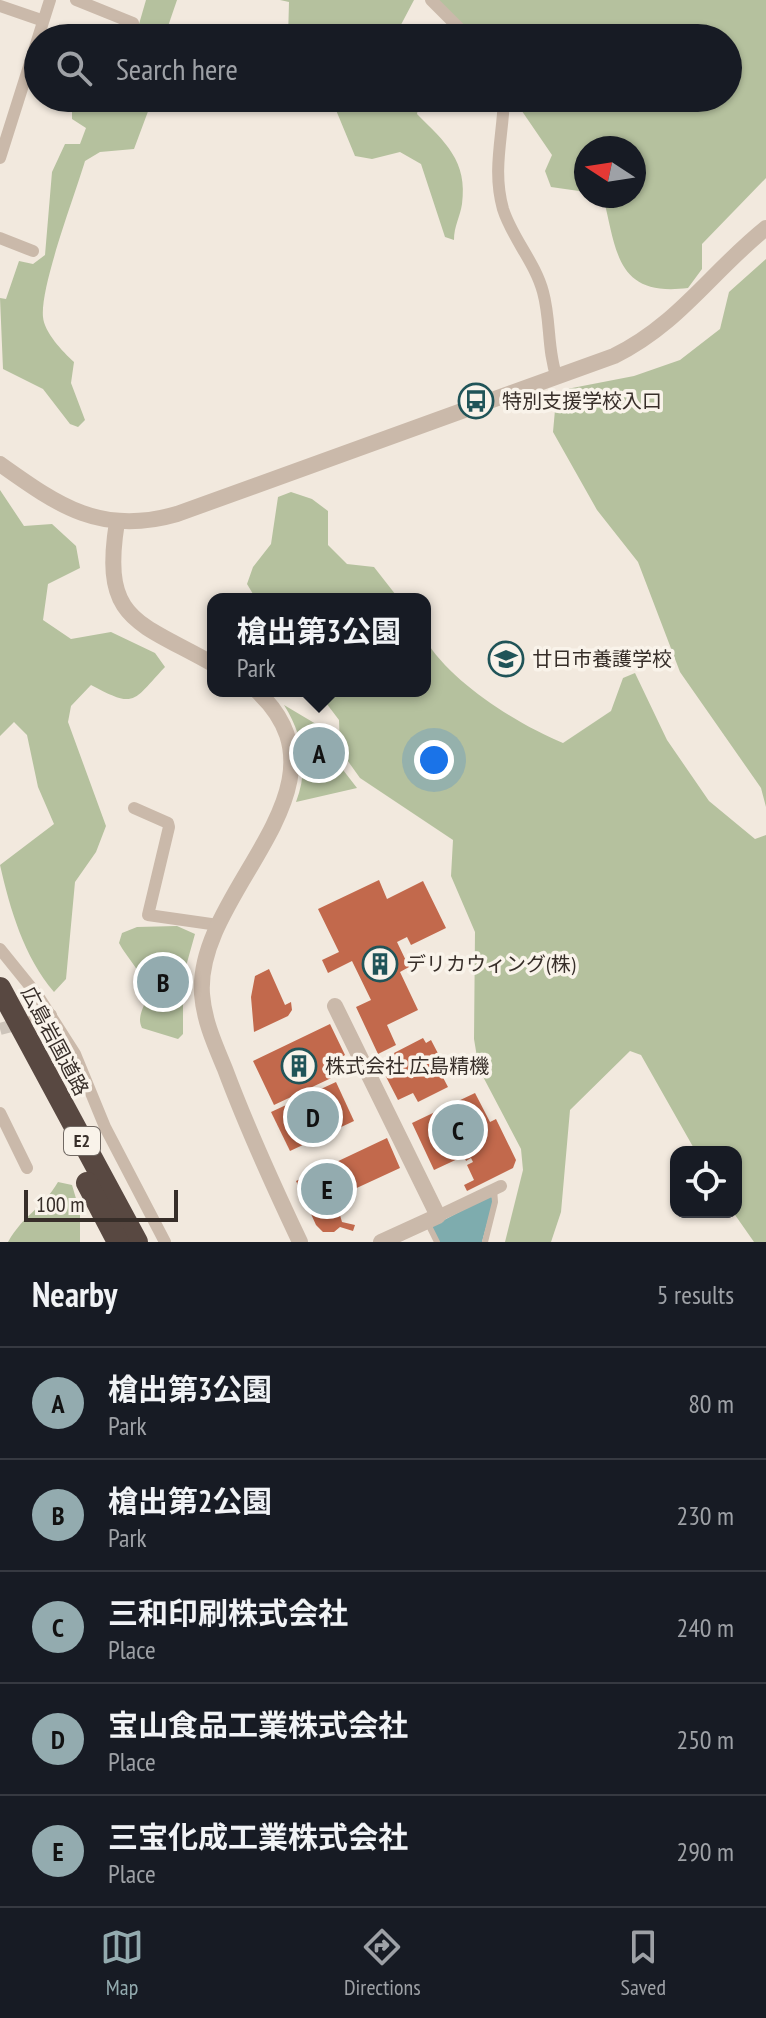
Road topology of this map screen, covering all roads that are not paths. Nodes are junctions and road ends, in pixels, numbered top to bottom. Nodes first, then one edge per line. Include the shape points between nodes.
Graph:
1 (50, 0) edge
2 (76, 0) edge
3 (431, 0) edge
4 (105, 5) edge
5 (0, 6) edge
6 (41, 20) junction
7 (133, 23) dead end
8 (40, 24) edge
9 (455, 24) edge
10 (24, 87) edge
11 (502, 112) edge
12 (4, 130) edge
13 (0, 158) edge
14 (766, 228) edge
15 (1, 240) edge
16 (33, 251) dead end
17 (557, 378) junction
18 (0, 464) edge
19 (117, 522) junction
20 (207, 661) edge
21 (261, 697) edge
22 (134, 808) dead end
23 (218, 925) junction
24 (0, 949) edge
25 (0, 988) edge
26 (335, 1006) dead end
27 (51, 1015) junction
28 (0, 1020) edge
29 (33, 1020) tunnel mouth
30 (0, 1113) edge
31 (27, 1168) dead end
32 (498, 1188) joint
33 (432, 1218) junction
34 (118, 1242) edge
35 (137, 1242) edge
36 (165, 1242) edge
37 (300, 1242) edge
38 (381, 1242) edge
39 (437, 1242) edge
40 (485, 1242) edge

1 - 6 street
2 - 4 street
3 - 9 street
4 - 7 street
5 - 6 street
6 - 8 street
10 - 12 street
11 - 17 street via 496,163 500,196 543,293
12 - 13 street
14 - 17 street via 666,326 614,356
15 - 16 street
17 - 19 street via 177,514
18 - 19 street via 67,509
19 - 20 street via 112,580 130,616
21 - 23 street via 286,732 290,785 276,821
22 - 23 street via 169,827 148,915
23 - 37 street via 202,973 205,1016 238,1106
24 - 27 street
25 - 35 highway, 広島岩国道路 / E2
26 - 33 street
27 - 29 street
27 - 36 street
28 - 34 highway, 広島岩国道路 / E2
30 - 31 street
32 - 33 street
32 - 40 lane
33 - 38 street
33 - 39 lane

